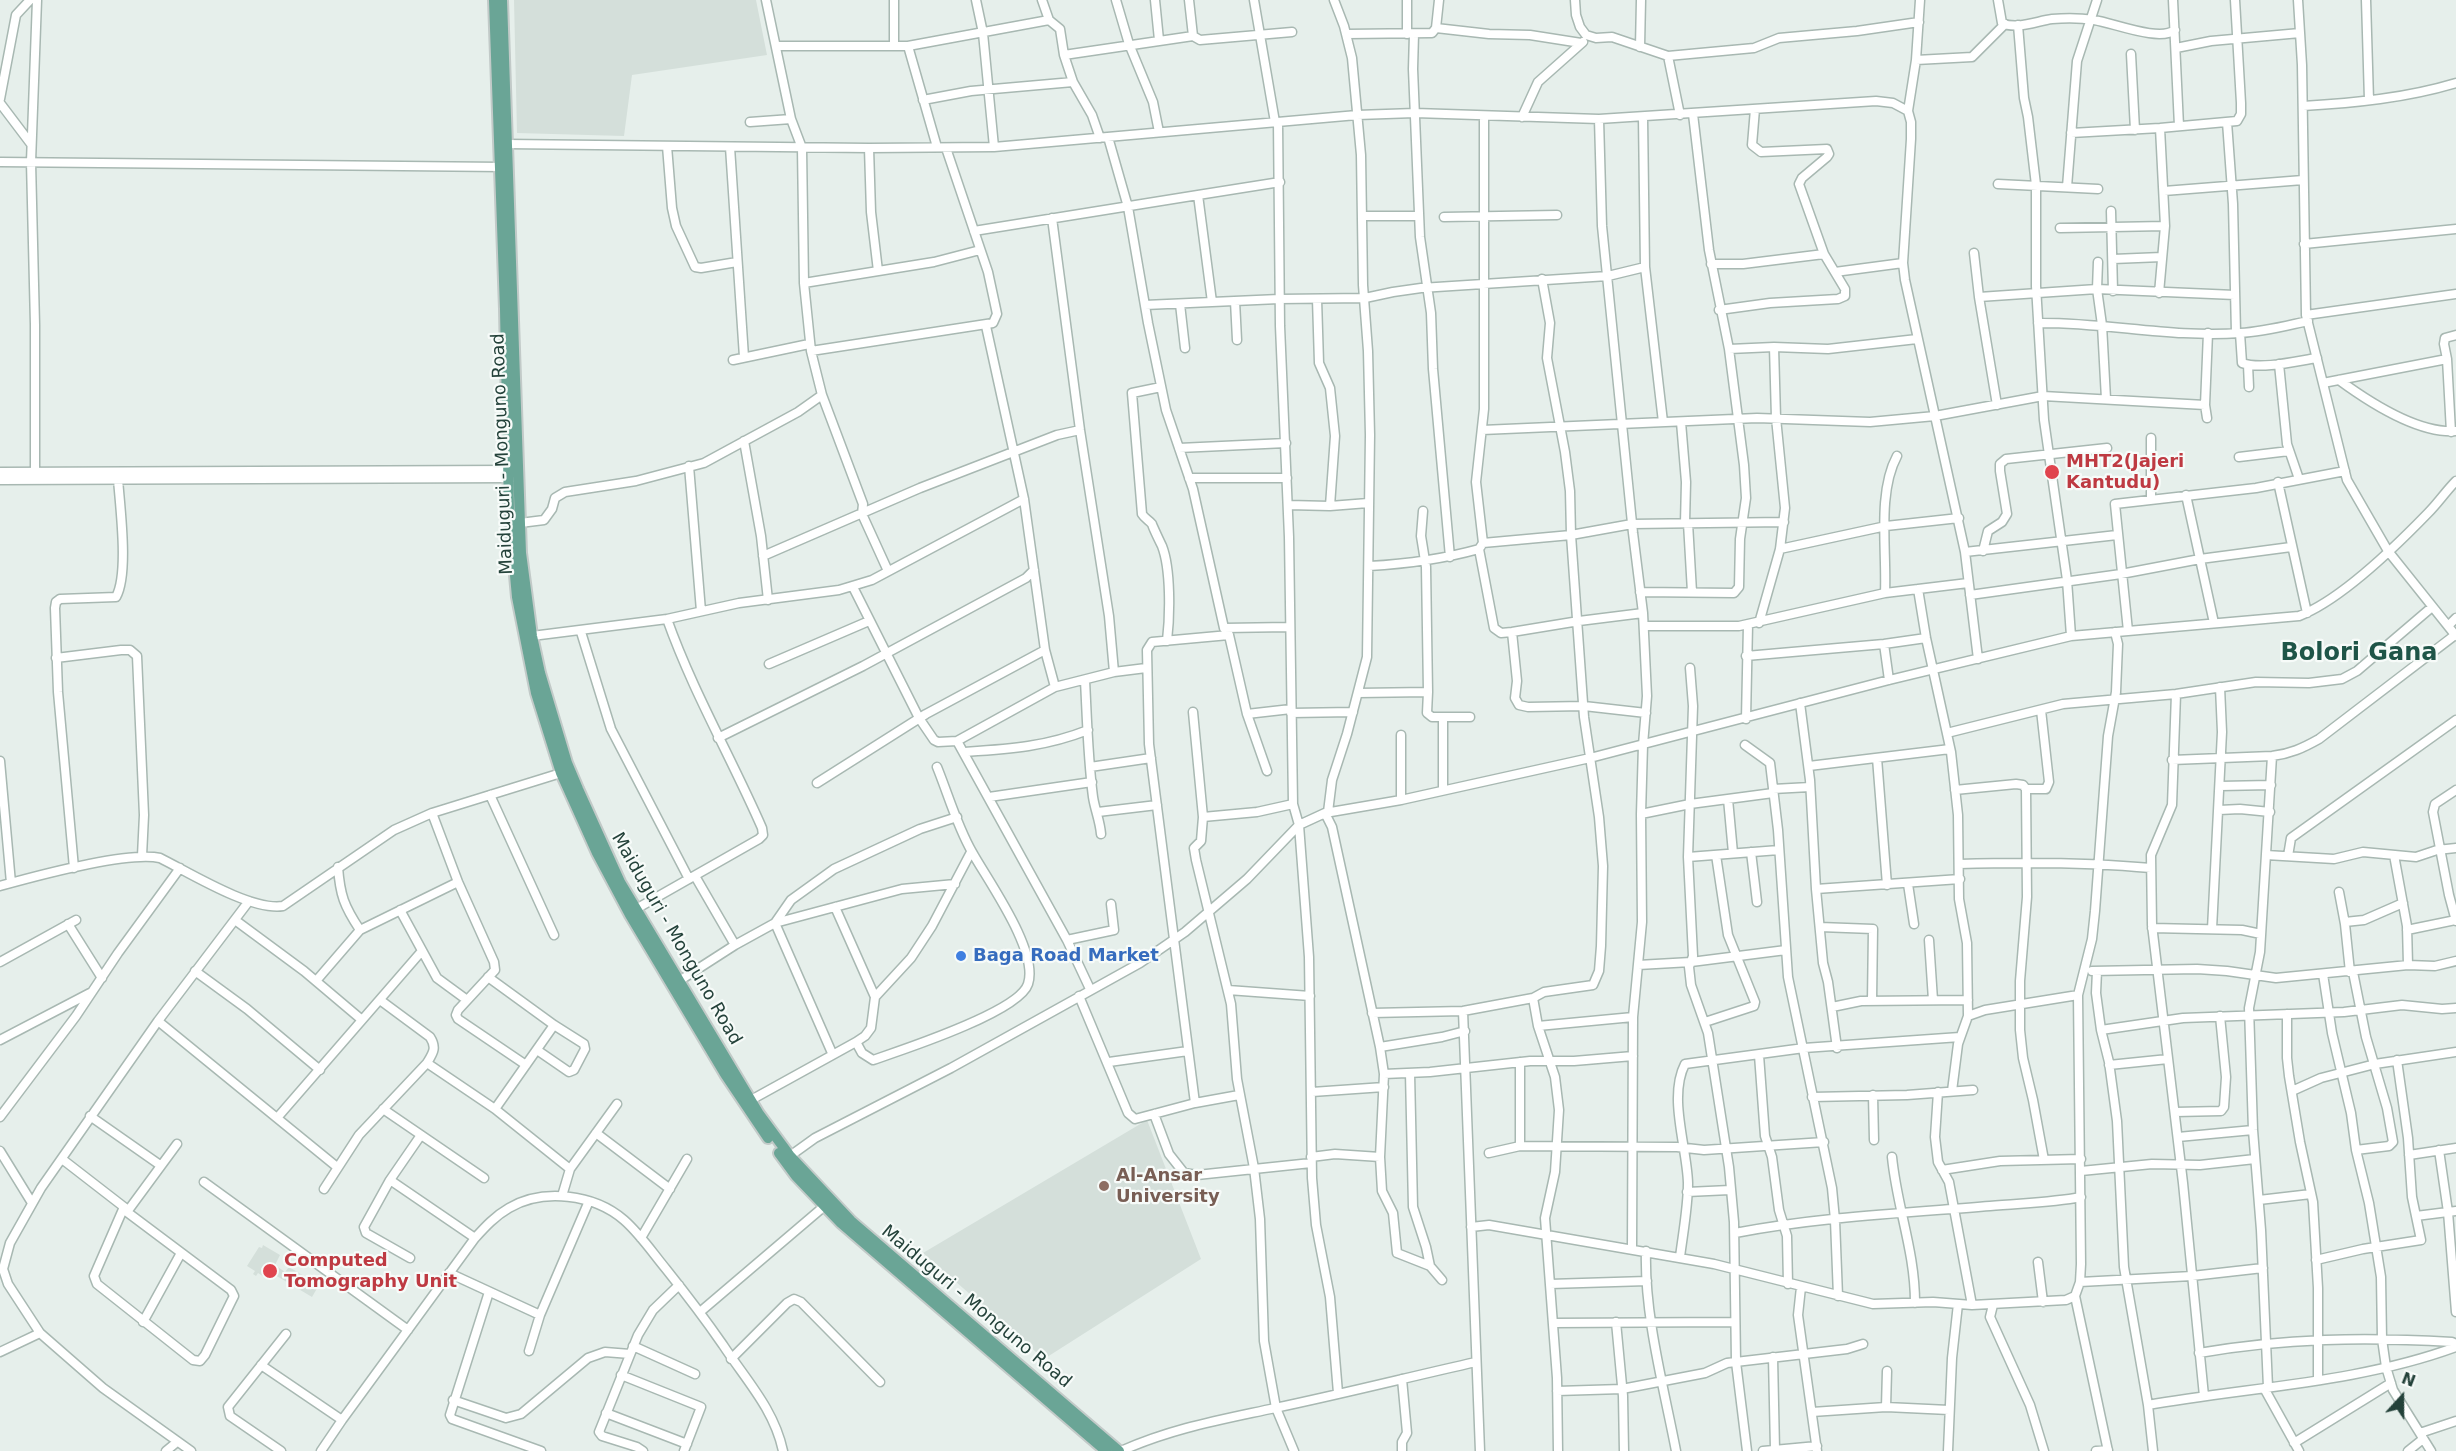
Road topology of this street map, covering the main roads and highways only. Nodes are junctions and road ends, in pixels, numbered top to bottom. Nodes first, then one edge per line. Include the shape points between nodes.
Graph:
1 (494, 0) edge
2 (502, 0) edge
3 (504, 167) junction
4 (513, 474) junction
5 (827, 1203) junction
6 (1106, 1451) edge
7 (1120, 1451) edge

1 - 3 main road, Maiduguri - Monguno Road
2 - 3 main road, Maiduguri - Monguno Road
3 - 4 main road, Maiduguri - Monguno Road
4 - 5 main road, Maiduguri - Monguno Road via 532,636 567,763 636,909 751,1100
4 - 5 main road, Maiduguri - Monguno Road via 512,549 527,653 561,773 630,915 725,1074 796,1176
5 - 6 main road, Maiduguri - Monguno Road via 885,1263
5 - 7 main road, Maiduguri - Monguno Road

